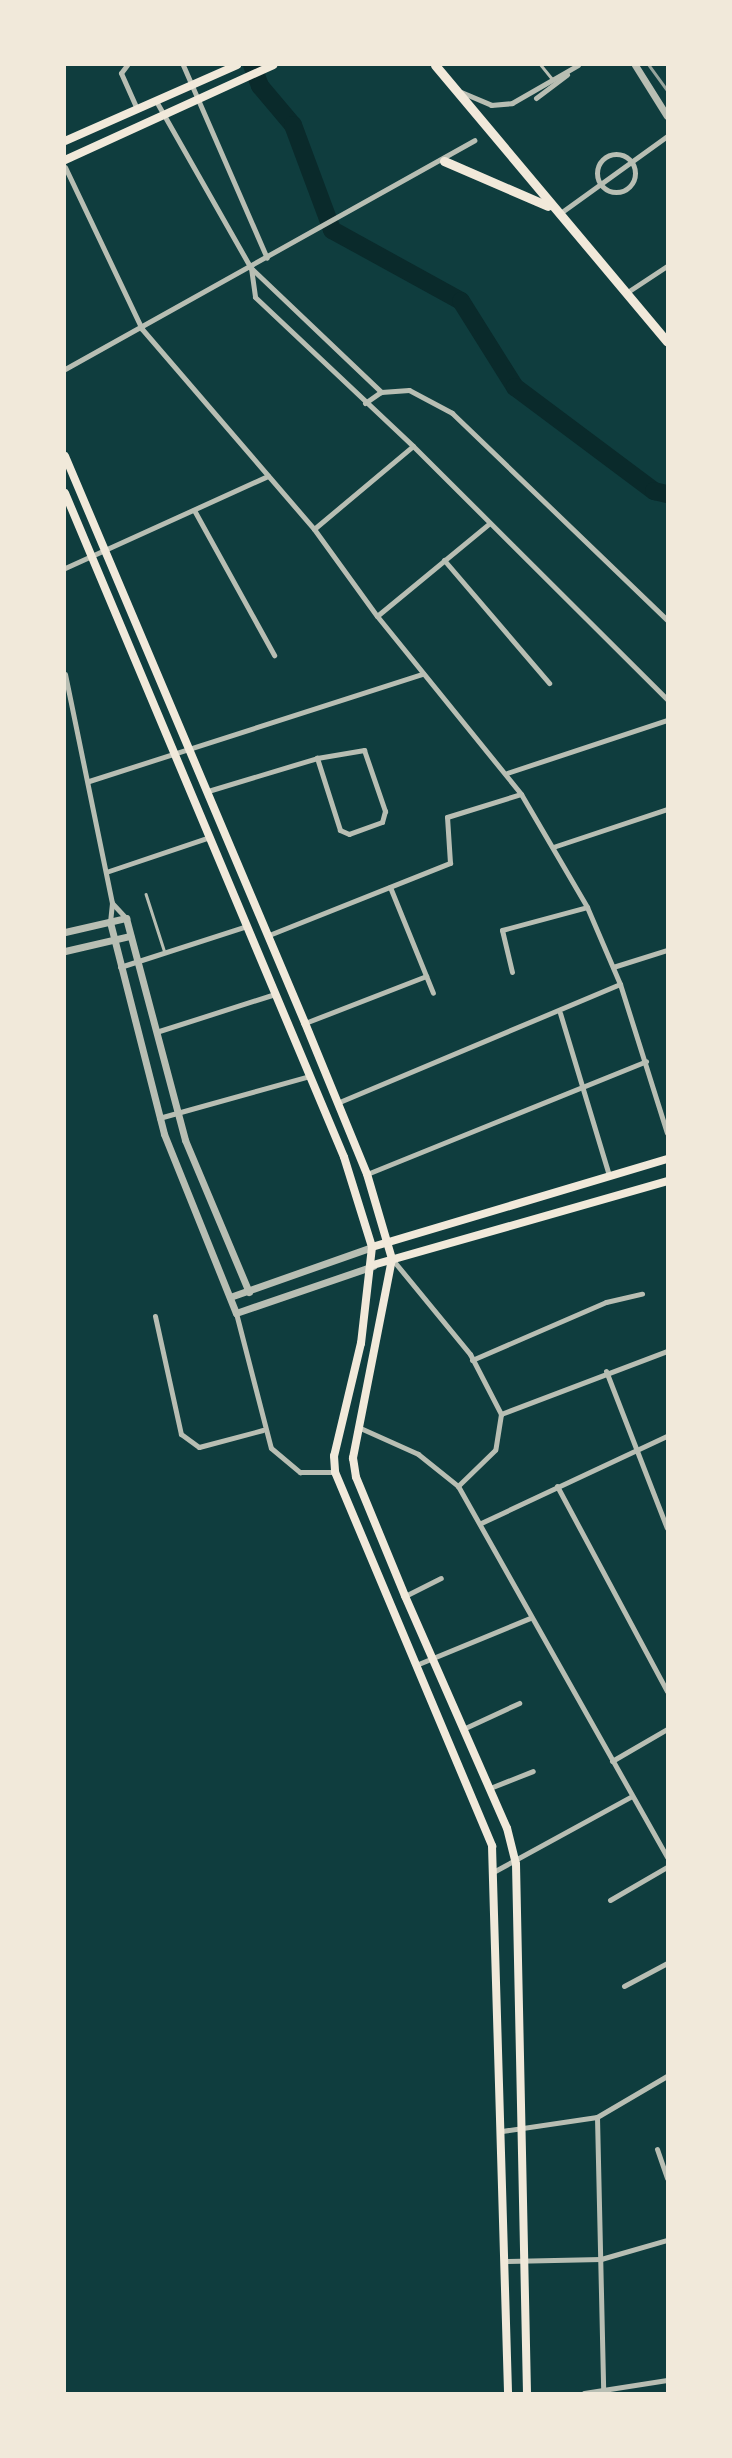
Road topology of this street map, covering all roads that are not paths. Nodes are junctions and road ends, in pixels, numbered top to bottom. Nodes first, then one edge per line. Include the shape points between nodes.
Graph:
1 (127, 65) edge
2 (183, 65) edge
3 (237, 65) edge
4 (273, 65) edge
5 (435, 65) edge
6 (541, 65) edge
7 (579, 65) edge
8 (635, 65) edge
9 (553, 80) junction
10 (459, 91) junction
11 (536, 98) dead end
12 (156, 101) junction
13 (137, 109) junction
14 (163, 115) junction
15 (667, 116) edge
16 (667, 136) edge
17 (474, 140) dead end
18 (65, 141) edge
19 (65, 160) edge
20 (631, 160) junction
21 (444, 161) junction
22 (65, 167) edge
23 (600, 185) junction
24 (550, 207) junction
25 (558, 215) junction
26 (267, 258) junction
27 (667, 266) edge
28 (251, 268) junction
29 (626, 293) junction
30 (142, 330) junction
31 (667, 341) edge
32 (65, 369) edge
33 (380, 392) junction
34 (365, 403) junction
35 (413, 446) junction
36 (65, 456) edge
37 (268, 476) junction
38 (65, 493) edge
39 (194, 510) junction
40 (490, 523) junction
41 (314, 529) junction
42 (108, 550) junction
43 (93, 558) junction
44 (444, 560) junction
45 (65, 568) edge
46 (377, 616) junction
47 (667, 620) edge
48 (274, 655) dead end
49 (65, 674) edge
50 (423, 674) junction
51 (550, 683) dead end
52 (667, 699) edge
53 (667, 720) edge
54 (191, 749) junction
55 (176, 754) junction
56 (317, 758) junction
57 (507, 773) junction
58 (89, 781) junction
59 (208, 791) junction
60 (521, 794) junction
61 (667, 809) edge
62 (209, 837) junction
63 (553, 847) junction
64 (106, 872) junction
65 (390, 887) junction
66 (146, 894) dead end
67 (112, 903) junction
68 (587, 906) junction
69 (126, 918) junction
70 (110, 922) junction
71 (247, 926) junction
72 (65, 932) edge
73 (130, 936) junction
74 (269, 936) junction
75 (113, 940) junction
76 (667, 950) edge
77 (65, 951) edge
78 (165, 953) junction
79 (137, 962) junction
80 (120, 967) junction
81 (613, 967) junction
82 (512, 972) dead end
83 (426, 976) junction
84 (620, 984) junction
85 (433, 993) dead end
86 (275, 994) junction
87 (559, 1013) junction
88 (306, 1023) junction
89 (156, 1032) junction
90 (646, 1061) junction
91 (309, 1076) junction
92 (583, 1086) junction
93 (337, 1103) junction
94 (178, 1115) junction
95 (159, 1118) junction
96 (667, 1133) edge
97 (667, 1159) edge
98 (367, 1174) junction
99 (609, 1175) junction
100 (667, 1181) edge
101 (387, 1242) junction
102 (372, 1247) junction
103 (392, 1259) junction
104 (373, 1265) junction
105 (249, 1292) junction
106 (642, 1294) dead end
107 (230, 1297) junction
108 (236, 1313) junction
109 (155, 1316) dead end
110 (667, 1351) edge
111 (472, 1360) junction
112 (606, 1371) junction
113 (501, 1414) junction
114 (358, 1427) junction
115 (263, 1430) junction
116 (667, 1436) edge
117 (636, 1448) junction
118 (335, 1472) junction
119 (458, 1486) junction
120 (557, 1486) junction
121 (666, 1518) edge
122 (481, 1524) junction
123 (667, 1528) edge
124 (441, 1578) dead end
125 (405, 1596) junction
126 (530, 1618) junction
127 (433, 1661) junction
128 (416, 1665) junction
129 (667, 1691) edge
130 (519, 1703) dead end
131 (463, 1729) junction
132 (667, 1729) edge
133 (612, 1761) junction
134 (533, 1772) dead end
135 (489, 1788) junction
136 (632, 1796) junction
137 (667, 1857) edge
138 (516, 1864) junction
139 (667, 1867) edge
140 (495, 1871) junction
141 (610, 1900) dead end
142 (667, 1963) edge
143 (624, 1986) dead end
144 (667, 2076) edge
145 (597, 2117) junction
146 (521, 2130) junction
147 (502, 2131) junction
148 (657, 2149) dead end
149 (667, 2178) edge
150 (667, 2240) edge
151 (600, 2259) junction
152 (505, 2261) junction
153 (524, 2264) junction
154 (667, 2380) edge
155 (603, 2391) junction
156 (508, 2393) edge
157 (527, 2393) edge
158 (584, 2393) edge

1 - 13 street via 121,73
2 - 26 street
3 - 12 main road
4 - 14 main road
5 - 10 main road
6 - 9 lane
7 - 9 street
7 - 11 street
8 - 15 street
9 - 10 street via 512,103 491,105
10 - 24 main road
12 - 13 main road
12 - 14 street
13 - 18 main road
14 - 19 main road
14 - 28 street
16 - 20 street
17 - 21 street
20 - 23 street
20 - 23 street via 621,154 600,162 596,173
20 - 23 street via 635,175 628,188 613,192
21 - 24 main road
21 - 26 street
22 - 30 street
23 - 25 street
24 - 25 main road
25 - 29 main road
26 - 28 street
27 - 29 street
28 - 30 street
28 - 33 street
28 - 34 street via 255,297
29 - 31 main road
30 - 32 street
30 - 37 street
33 - 34 street
33 - 47 street via 418,393 452,413
34 - 35 street
35 - 40 street
35 - 41 street
36 - 42 main road
37 - 39 street
37 - 41 street
38 - 43 main road
39 - 42 street
39 - 48 street
40 - 44 street
40 - 52 street
41 - 46 street
42 - 43 street
42 - 54 main road
43 - 45 street
43 - 55 main road
44 - 46 street
44 - 51 street
46 - 50 street
49 - 58 street
50 - 54 street
50 - 57 street
53 - 57 street
54 - 55 street
54 - 59 main road
55 - 58 street
55 - 62 main road
56 - 56 street via 365,751 385,811 382,822 349,834 340,830
56 - 59 street
57 - 60 street
58 - 64 street
59 - 74 main road
60 - 63 street
60 - 65 street via 447,817 451,861
61 - 63 street
62 - 64 street
62 - 71 main road
63 - 68 street
64 - 67 street
65 - 74 street
65 - 83 street
66 - 78 lane
67 - 69 street
67 - 70 street
68 - 81 street
68 - 82 street via 502,930
69 - 70 street
69 - 73 street
70 - 72 street
70 - 75 street
71 - 78 street
71 - 86 main road
73 - 75 street
73 - 79 street
74 - 88 main road
75 - 77 street
75 - 80 street
76 - 81 street
78 - 79 street
79 - 80 street
79 - 89 street
80 - 95 street
81 - 84 street
83 - 85 street
83 - 88 street
84 - 87 street
84 - 90 street
86 - 89 street
86 - 91 main road
87 - 92 street
87 - 93 street
88 - 93 main road
89 - 94 street
90 - 92 street
90 - 96 street
91 - 94 street
91 - 102 main road via 352,1178
92 - 98 street
92 - 99 street
93 - 98 main road
94 - 95 street
94 - 105 street
95 - 107 street
97 - 99 main road
98 - 101 main road
99 - 101 main road
100 - 103 main road
101 - 102 main road
101 - 103 main road
102 - 104 main road
102 - 105 street
103 - 104 main road
103 - 111 street
103 - 114 main road
104 - 108 street
104 - 118 main road via 334,1456
105 - 107 street
106 - 111 street via 606,1302
107 - 108 street
108 - 115 street
109 - 115 street via 181,1434 199,1447
110 - 112 street
111 - 113 street
112 - 113 street
112 - 117 street
113 - 119 street via 495,1450
114 - 119 street via 418,1454
114 - 125 main road via 353,1458 356,1477
115 - 118 street via 271,1448 288,1465 312,1475
116 - 117 street
117 - 120 street
117 - 121 street
118 - 128 main road
119 - 122 street
120 - 122 street
120 - 129 street
121 - 123 street
122 - 126 street
124 - 125 street
125 - 127 main road
126 - 127 street
126 - 133 street
127 - 128 street
127 - 131 main road
128 - 140 main road via 492,1846
130 - 131 street
131 - 135 main road
132 - 133 street
133 - 136 street
134 - 135 street
135 - 138 main road
136 - 137 street
136 - 138 street
138 - 140 street
138 - 146 main road
139 - 141 street
140 - 147 main road
142 - 143 street
144 - 145 street
145 - 146 street
145 - 151 street
146 - 147 street
146 - 153 main road
147 - 152 main road
148 - 149 street
150 - 151 street
151 - 153 street
151 - 155 street
152 - 153 street
152 - 156 main road
153 - 157 main road
154 - 155 street
155 - 158 street

